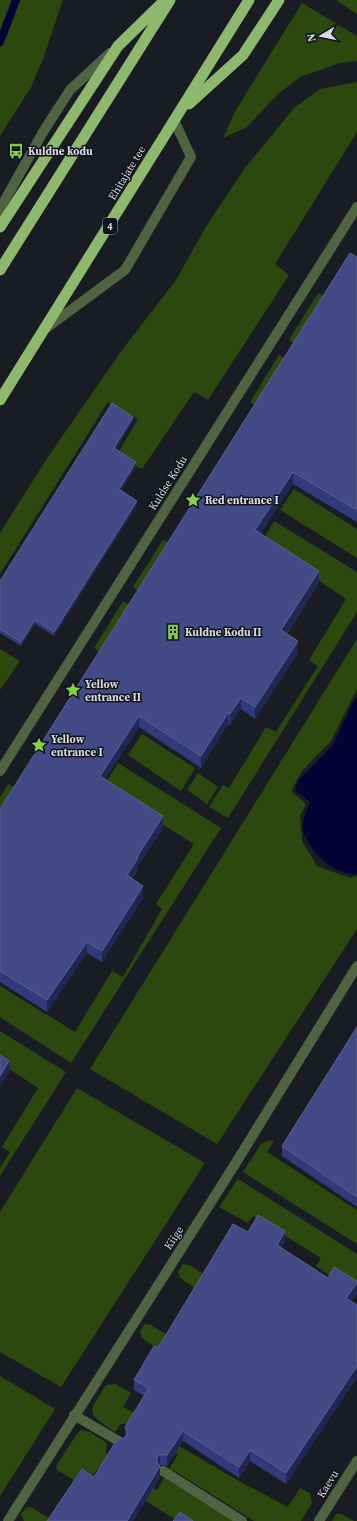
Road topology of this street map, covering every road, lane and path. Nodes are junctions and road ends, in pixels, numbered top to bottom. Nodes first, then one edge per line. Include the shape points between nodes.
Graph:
1 (165, 0) edge
2 (170, 0) edge
3 (249, 0) edge
4 (279, 0) edge
5 (118, 46) junction
6 (176, 117) junction
7 (357, 207) edge
8 (0, 220) edge
9 (0, 227) edge
10 (0, 270) edge
11 (44, 330) junction
12 (0, 400) edge
13 (0, 771) edge
14 (357, 966) edge
15 (74, 1415) junction
16 (122, 1443) edge
17 (357, 1461) edge
18 (163, 1471) edge
19 (8, 1521) edge
20 (242, 1521) edge
21 (319, 1521) edge

1 - 5 highway
2 - 10 highway
3 - 6 highway, Ehitajate tee / 4
4 - 6 highway via 242,55
5 - 8 street via 70,90 1,207
5 - 9 highway
6 - 11 highway, Ehitajate tee / 4
6 - 11 street via 191,157 125,270
7 - 13 street, Kuldse Kodu
11 - 12 highway, Ehitajate tee / 4
14 - 15 street, Kiige via 232,1169
15 - 16 street
15 - 19 street, Kiige
17 - 21 street, Kaevu
18 - 20 street

